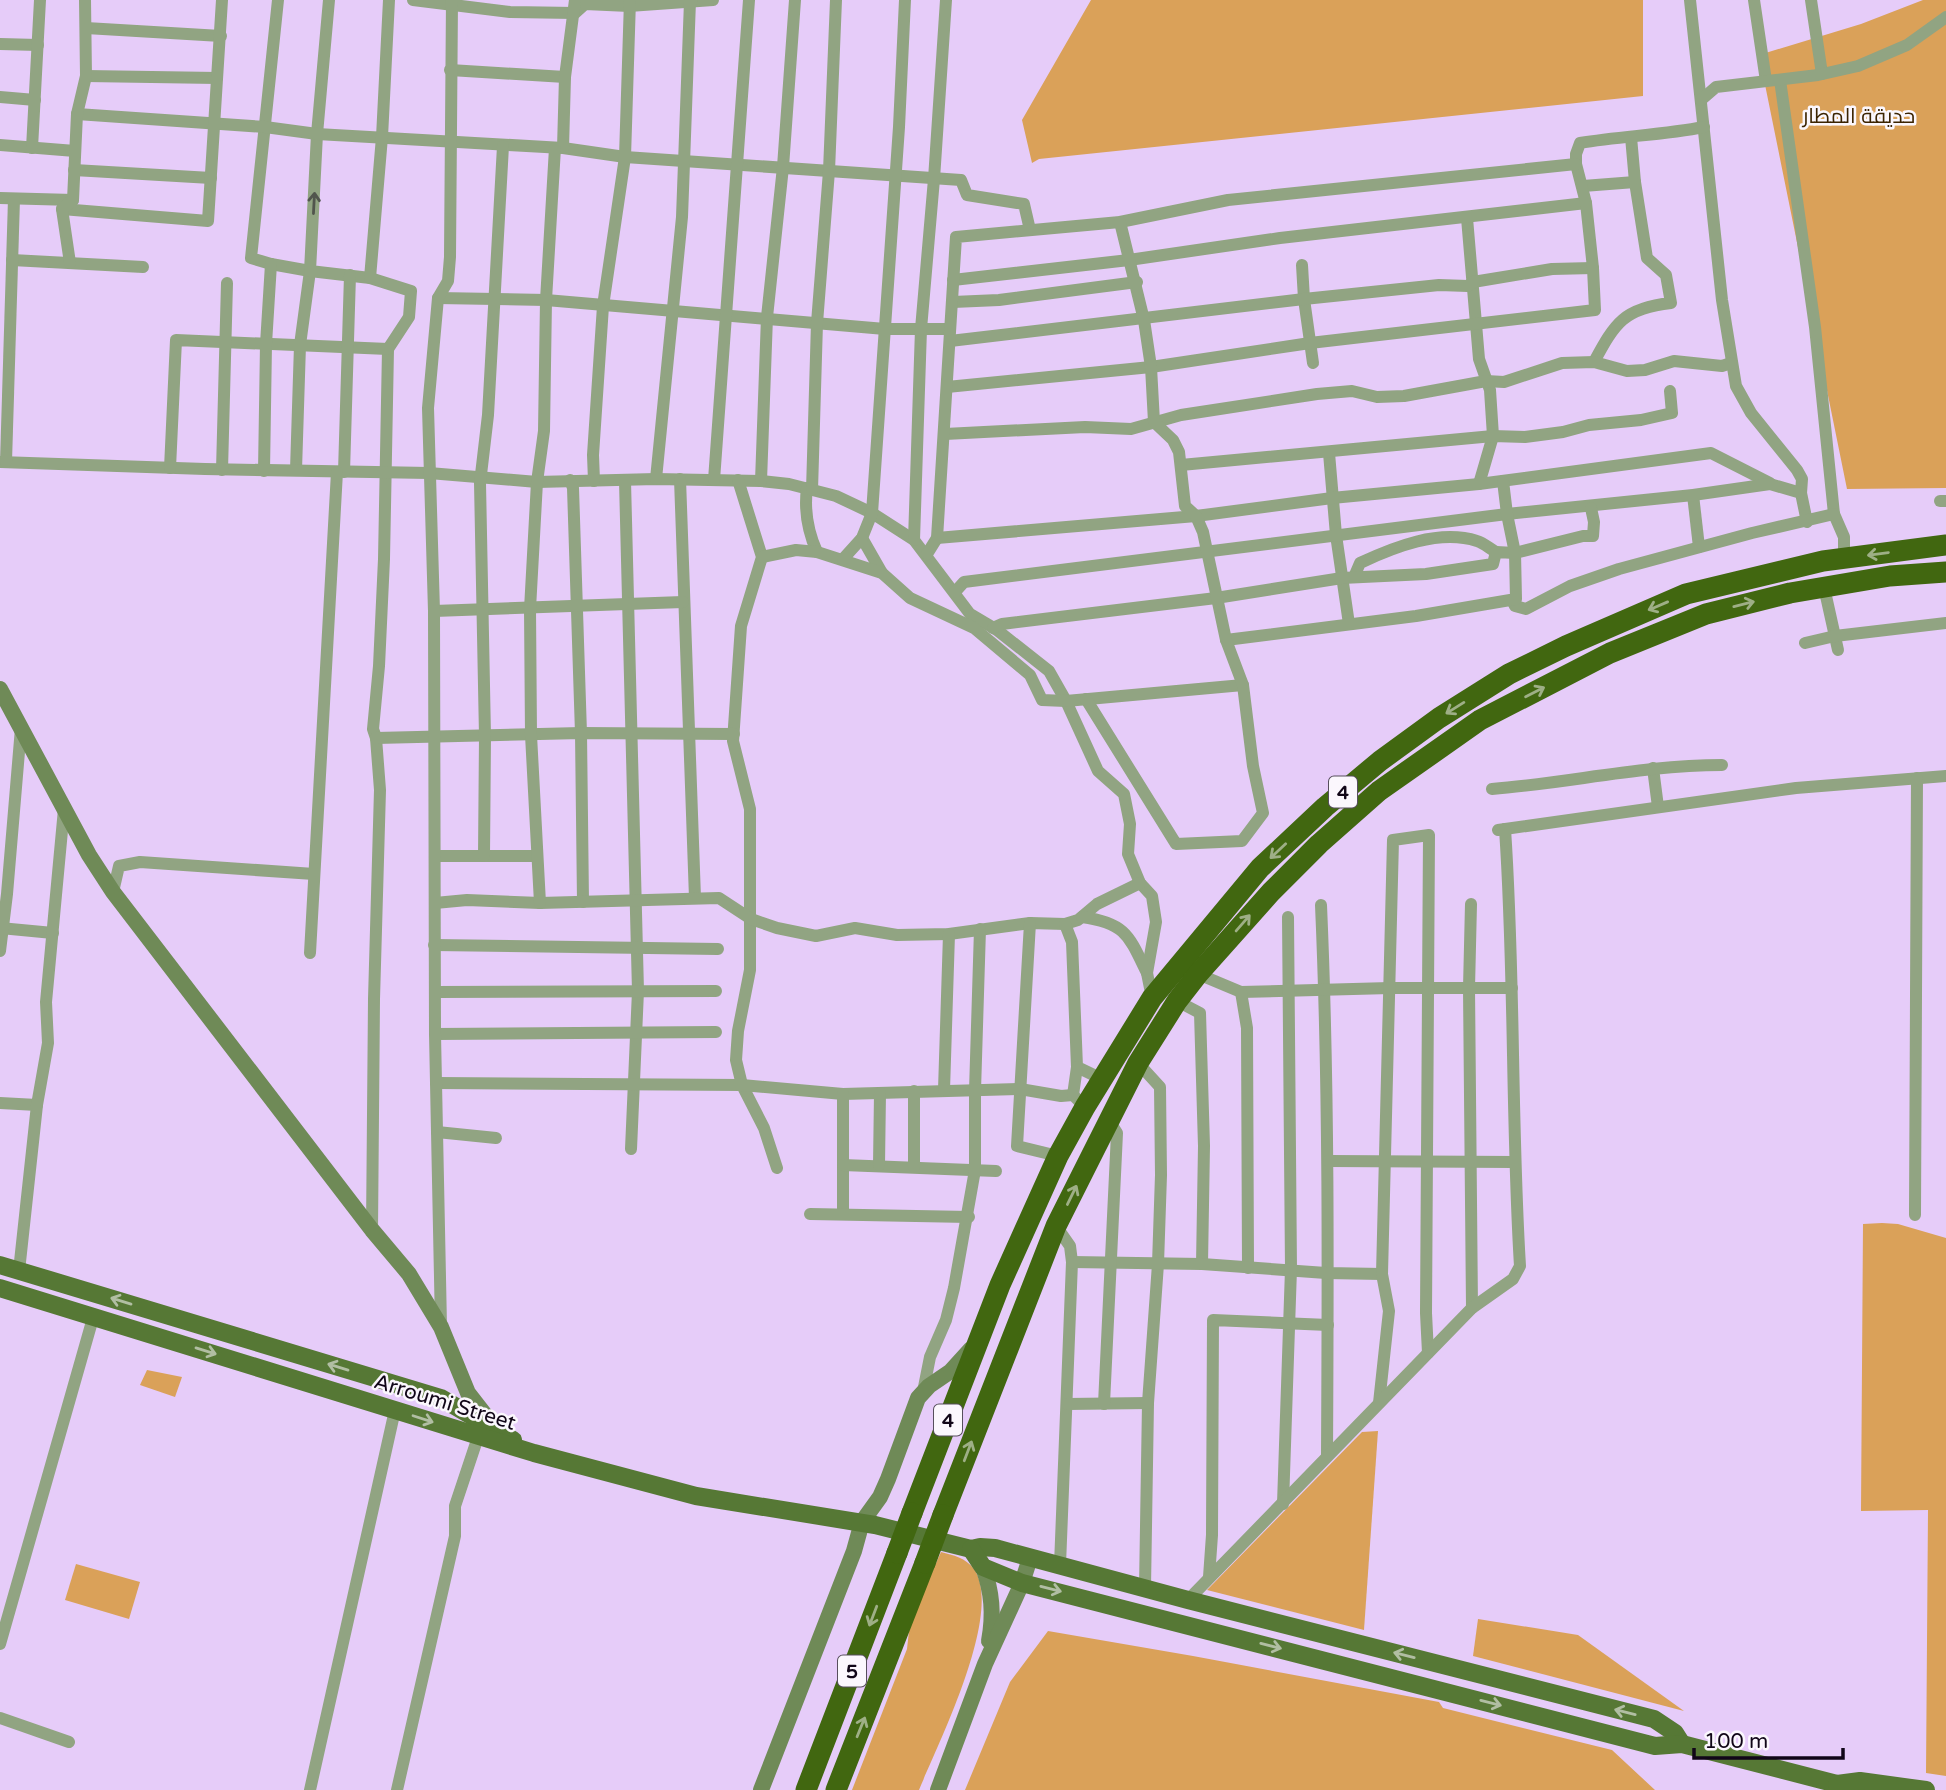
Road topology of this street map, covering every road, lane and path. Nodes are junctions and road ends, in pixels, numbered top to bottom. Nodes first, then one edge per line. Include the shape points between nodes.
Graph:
1 (40, 0) edge
2 (85, 0) edge
3 (222, 0) edge
4 (278, 0) edge
5 (329, 0) edge
6 (389, 0) edge
7 (415, 0) edge
8 (713, 0) edge
9 (749, 0) edge
10 (794, 0) edge
11 (836, 0) edge
12 (905, 0) edge
13 (946, 0) edge
14 (1690, 0) edge
15 (1754, 0) edge
16 (1811, 0) edge
17 (691, 1) edge
18 (452, 2) edge
19 (629, 3) edge
20 (510, 6) edge
21 (575, 7) edge
22 (1946, 17) edge
23 (86, 28) junction
24 (221, 36) junction
25 (0, 44) edge
26 (38, 45) junction
27 (450, 70) junction
28 (1822, 74) junction
29 (86, 76) junction
30 (565, 77) junction
31 (217, 78) junction
32 (1780, 80) junction
33 (1766, 81) junction
34 (0, 97) edge
35 (35, 100) junction
36 (1701, 100) junction
37 (77, 114) junction
38 (214, 124) junction
39 (265, 127) junction
40 (1704, 127) junction
41 (317, 134) junction
42 (382, 137) junction
43 (1632, 137) junction
44 (449, 143) junction
45 (0, 145) edge
46 (503, 146) junction
47 (32, 148) junction
48 (559, 148) junction
49 (75, 151) junction
50 (625, 157) junction
51 (684, 160) junction
52 (737, 164) junction
53 (1576, 164) junction
54 (783, 167) junction
55 (74, 170) junction
56 (829, 171) junction
57 (896, 177) junction
58 (211, 178) junction
59 (934, 179) junction
60 (1634, 182) junction
61 (1583, 186) junction
62 (0, 198) edge
63 (14, 199) junction
64 (73, 200) junction
65 (1586, 204) junction
66 (62, 209) junction
67 (1467, 218) junction
68 (1120, 222) junction
69 (1030, 230) junction
70 (12, 260) junction
71 (1129, 260) junction
72 (70, 263) junction
73 (271, 264) junction
74 (1302, 265) dead end
75 (143, 267) dead end
76 (1593, 268) junction
77 (310, 271) junction
78 (350, 275) junction
79 (370, 278) junction
80 (953, 281) junction
81 (1137, 282) junction
82 (1474, 282) junction
83 (227, 283) dead end
84 (438, 298) junction
85 (495, 298) junction
86 (1304, 299) junction
87 (547, 300) junction
88 (953, 302) junction
89 (603, 306) junction
90 (673, 312) junction
91 (726, 314) junction
92 (767, 317) junction
93 (1144, 320) junction
94 (817, 323) junction
95 (1476, 324) junction
96 (886, 329) junction
97 (921, 329) junction
98 (950, 335) junction
99 (1310, 343) junction
100 (225, 344) junction
101 (266, 344) junction
102 (300, 345) junction
103 (347, 346) junction
104 (5, 349) edge
105 (388, 349) junction
106 (1594, 362) junction
107 (1312, 363) dead end
108 (1731, 363) junction
109 (1151, 367) junction
110 (1486, 381) junction
111 (1504, 382) junction
112 (947, 387) junction
113 (1671, 391) dead end
114 (1491, 406) junction
115 (1154, 422) junction
116 (945, 434) junction
117 (1493, 436) junction
118 (1329, 453) junction
119 (3, 462) edge
120 (1181, 466) junction
121 (170, 468) junction
122 (222, 470) junction
123 (296, 470) junction
124 (264, 471) junction
125 (341, 472) junction
126 (384, 473) junction
127 (429, 473) junction
128 (480, 476) junction
129 (656, 478) junction
130 (680, 479) junction
131 (570, 480) junction
132 (714, 480) junction
133 (738, 480) junction
134 (594, 481) junction
135 (625, 481) junction
136 (761, 481) junction
137 (1503, 481) junction
138 (537, 482) junction
139 (1479, 484) junction
140 (1770, 484) junction
141 (809, 489) junction
142 (1801, 493) junction
143 (1693, 495) junction
144 (1332, 498) junction
145 (1591, 508) junction
146 (872, 513) junction
147 (1507, 514) junction
148 (1834, 514) junction
149 (1196, 516) junction
150 (1807, 522) junction
151 (1336, 535) junction
152 (862, 538) junction
153 (937, 538) junction
154 (914, 540) junction
155 (1946, 545) edge
156 (1699, 547) junction
157 (817, 552) junction
158 (1496, 552) junction
159 (1206, 553) junction
160 (1515, 553) junction
161 (927, 554) junction
162 (762, 557) junction
163 (1844, 558) junction
164 (842, 559) junction
165 (1946, 572) edge
166 (882, 573) junction
167 (1348, 578) junction
168 (1824, 587) junction
169 (955, 592) junction
170 (1216, 598) junction
171 (1512, 600) junction
172 (683, 602) junction
173 (575, 606) junction
174 (629, 606) junction
175 (530, 609) junction
176 (435, 611) junction
177 (483, 611) junction
178 (1349, 624) junction
179 (1946, 624) edge
180 (993, 628) junction
181 (1835, 636) junction
182 (1226, 640) junction
183 (1805, 643) dead end
184 (1838, 650) dead end
185 (1243, 685) junction
186 (0, 689) edge
187 (1086, 699) junction
188 (1066, 701) junction
189 (21, 727) junction
190 (581, 733) junction
191 (631, 733) junction
192 (689, 733) junction
193 (734, 734) junction
194 (531, 735) junction
195 (485, 736) junction
196 (376, 738) junction
197 (436, 738) junction
198 (1722, 765) dead end
199 (1653, 768) junction
200 (1946, 776) edge
201 (1917, 778) junction
202 (1492, 789) dead end
203 (1658, 807) junction
204 (64, 808) junction
205 (435, 856) junction
206 (484, 856) junction
207 (536, 856) junction
208 (314, 874) junction
209 (1140, 883) junction
210 (113, 892) junction
211 (695, 898) junction
212 (636, 901) junction
213 (583, 902) junction
214 (435, 903) junction
215 (540, 903) junction
216 (1471, 904) dead end
217 (1321, 905) dead end
218 (1082, 917) junction
219 (1288, 917) dead end
220 (751, 919) junction
221 (1030, 923) junction
222 (1065, 924) junction
223 (1, 928) edge
224 (980, 929) junction
225 (53, 933) junction
226 (948, 934) junction
227 (434, 945) junction
228 (638, 949) junction
229 (718, 949) dead end
230 (0, 951) edge
231 (310, 953) dead end
232 (1147, 973) junction
233 (1198, 974) junction
234 (1390, 988) junction
235 (1428, 988) junction
236 (1469, 988) junction
237 (1512, 988) junction
238 (1324, 990) junction
239 (638, 991) junction
240 (716, 991) dead end
241 (435, 992) junction
242 (1241, 992) junction
243 (1288, 992) junction
244 (1152, 998) junction
245 (1177, 1001) junction
246 (716, 1031) dead end
247 (635, 1033) junction
248 (435, 1034) junction
249 (1138, 1063) junction
250 (1077, 1067) junction
251 (1102, 1079) junction
252 (436, 1083) junction
253 (635, 1083) junction
254 (742, 1085) junction
255 (1020, 1089) junction
256 (944, 1090) junction
257 (914, 1091) junction
258 (975, 1091) junction
259 (880, 1093) junction
260 (842, 1094) junction
261 (1079, 1101) junction
262 (0, 1103) edge
263 (37, 1105) junction
264 (1108, 1119) junction
265 (437, 1132) junction
266 (496, 1138) dead end
267 (631, 1149) dead end
268 (1058, 1156) junction
269 (1329, 1161) junction
270 (1428, 1161) junction
271 (1385, 1162) junction
272 (1472, 1162) junction
273 (1514, 1162) junction
274 (843, 1165) junction
275 (879, 1165) junction
276 (914, 1167) junction
277 (777, 1168) dead end
278 (975, 1170) junction
279 (996, 1171) dead end
280 (810, 1214) dead end
281 (842, 1214) junction
282 (1915, 1215) dead end
283 (969, 1217) junction
284 (1056, 1226) junction
285 (372, 1230) junction
286 (1072, 1262) junction
287 (1112, 1263) junction
288 (1158, 1264) junction
289 (1202, 1264) junction
290 (0, 1265) edge
291 (1248, 1268) junction
292 (1291, 1269) junction
293 (19, 1271) junction
294 (1326, 1273) junction
295 (1382, 1274) junction
296 (0, 1288) edge
297 (1472, 1308) junction
298 (93, 1318) junction
299 (1290, 1322) junction
300 (1328, 1325) junction
301 (441, 1327) junction
302 (978, 1338) junction
303 (1428, 1353) junction
304 (926, 1389) junction
305 (957, 1394) junction
306 (1148, 1403) junction
307 (1379, 1403) junction
308 (1067, 1404) junction
309 (1104, 1404) junction
310 (395, 1410) junction
311 (497, 1431) junction
312 (478, 1437) junction
313 (534, 1453) junction
314 (1327, 1456) junction
315 (1283, 1504) junction
316 (912, 1513) joint
317 (943, 1515) joint
318 (862, 1522) junction
319 (971, 1549) junction
320 (1030, 1558) junction
321 (1060, 1565) junction
322 (983, 1567) junction
323 (1209, 1577) junction
324 (1022, 1583) junction
325 (1145, 1588) junction
326 (1188, 1600) junction
327 (0, 1644) edge
328 (985, 1664) junction
329 (0, 1718) edge
330 (69, 1742) dead end
331 (1682, 1744) junction
332 (1842, 1787) edge
333 (310, 1790) edge
334 (397, 1790) edge
335 (761, 1790) edge
336 (806, 1790) edge
337 (836, 1790) edge
338 (938, 1790) edge
339 (1926, 1790) edge

1 - 26 street
2 - 23 street
3 - 24 street
4 - 39 street
5 - 41 street
6 - 42 street
7 - 18 street
8 - 17 street
9 - 52 street
10 - 54 street
11 - 56 street
12 - 57 street
13 - 59 street
14 - 36 street
15 - 33 street
16 - 28 street
17 - 19 street
17 - 51 street
18 - 20 street
18 - 27 street
19 - 21 street
19 - 50 street
20 - 21 street
21 - 30 street
22 - 28 street via 1906,44 1858,66
23 - 24 street
23 - 29 street
24 - 31 street
25 - 26 street
26 - 35 street
27 - 30 street
27 - 44 street
28 - 32 street
29 - 31 street
29 - 37 street
30 - 48 street
31 - 38 street
32 - 33 street
32 - 148 street via 1815,327
33 - 36 street via 1716,87
34 - 35 street
35 - 47 street
36 - 40 street
37 - 38 street
37 - 49 street
38 - 39 street
38 - 58 street
39 - 41 street
39 - 73 street via 251,258
40 - 43 street
40 - 108 street
41 - 42 street
77 -> 41 street
42 - 44 street
42 - 79 street
43 - 53 street via 1580,143
43 - 60 street
44 - 46 street
44 - 84 street via 450,257 448,281
45 - 47 street
46 - 48 street
46 - 85 street
47 - 49 street
48 - 50 street
48 - 87 street
49 - 55 street
50 - 51 street
50 - 89 street
51 - 52 street
51 - 90 street
52 - 54 street
52 - 91 street
53 - 61 street
53 - 68 street via 1228,200
54 - 56 street
54 - 92 street
55 - 58 street
55 - 64 street
56 - 57 street
56 - 94 street
57 - 59 street
57 - 96 street
58 - 66 street via 208,221
59 - 69 street via 961,180 967,195 1024,204
59 - 97 street
60 - 61 street
60 - 106 street via 1647,258 1665,275 1671,303 1628,314 1611,330
61 - 65 street
62 - 63 street
63 - 64 street
63 - 70 street
64 - 66 street
65 - 67 street
65 - 76 street
66 - 72 street
67 - 71 street
67 - 82 street
68 - 69 street
68 - 71 street
69 - 80 street via 956,237
70 - 72 street
70 - 104 street
71 - 80 street
71 - 81 street
72 - 75 street
73 - 77 street
73 - 101 street
74 - 86 street
76 - 82 street
76 - 95 street via 1595,310
77 - 78 street
77 - 102 street
78 - 79 street
78 - 103 street
79 - 105 street via 411,291 409,317
80 - 88 street
81 - 88 street
81 - 93 street
82 - 86 street
82 - 95 street
83 - 100 street
84 - 85 street
84 - 127 street via 428,408
85 - 87 street
85 - 128 street
86 - 93 street
86 - 99 street
87 - 89 street
87 - 138 street via 544,431
88 - 98 street
89 - 90 street
89 - 134 street
90 - 91 street
90 - 129 street
91 - 92 street
91 - 132 street
92 - 94 street
92 - 136 street
93 - 98 street
93 - 109 street
94 - 96 street
94 - 141 street
95 - 99 street
95 - 110 street
96 - 97 street
96 - 146 street
97 - 98 street
97 - 154 street
98 - 112 street
99 - 107 street
99 - 109 street
100 - 101 street
100 - 121 street via 176,340
100 - 122 street
101 - 102 street
101 - 124 street
102 - 103 street
102 - 123 street
103 - 105 street
103 - 125 street
104 - 119 street
105 - 126 street
106 - 108 street via 1627,371 1674,361
106 - 111 street via 1562,363
108 - 142 street via 1736,386 1751,412 1802,479
109 - 112 street
109 - 115 street
110 - 111 street
110 - 114 street
110 - 115 street via 1404,396 1377,397 1352,391 1317,394
111 - 114 street
112 - 116 street
113 - 117 street via 1672,412 1641,420 1525,437
114 - 117 street
115 - 116 street via 1131,429
115 - 120 street via 1173,440
116 - 153 street
117 - 118 street
117 - 139 street
118 - 120 street
118 - 144 street
119 - 121 street
120 - 149 street via 1185,506
121 - 122 street
122 - 124 street
123 - 124 street
123 - 125 street
125 - 126 street
125 - 208 street
126 - 127 street
126 - 196 street
127 - 128 street
127 - 176 street
128 - 138 street
128 - 177 street
129 - 130 street
129 - 135 street
130 - 132 street
130 - 172 street
131 - 134 street
131 - 138 street
131 - 173 street
132 - 133 street
133 - 136 street
133 - 162 street
134 - 135 street
135 - 174 street
136 - 141 street
137 - 139 street
137 - 140 street via 1711,453
137 - 147 street
138 - 175 street
139 - 144 street
140 - 142 street
140 - 143 street
141 - 146 street
141 - 157 street via 805,505
142 - 150 street
143 - 145 street
143 - 156 street
144 - 149 street
144 - 151 street
145 - 147 street
145 - 160 street via 1593,536
146 - 152 street
146 - 154 street
147 - 151 street
147 - 160 street
148 - 150 street
148 - 163 street via 1844,537
149 - 153 street
149 - 159 street
150 - 156 street
151 - 159 street
151 - 167 street
152 - 164 street
152 - 166 street
153 - 161 street
154 - 161 street
155 -> 163 highway, 4
156 - 171 street via 1570,586 1526,609
157 - 162 street via 796,550
157 - 164 street
158 - 160 street
158 - 167 street via 1493,564 1473,568
158 - 167 street via 1459,538 1399,545 1360,563
159 - 169 street via 964,582
159 - 170 street
160 - 171 street via 1516,599
161 - 169 street
162 - 193 street via 741,626
163 -> 244 highway, 4 via 1686,594 1508,674 1439,718 1325,807 1261,868
164 - 166 street
165 - 168 highway, 4
166 - 188 street via 910,598 974,628 1030,675 1042,700
167 - 170 street
167 - 178 street
168 - 181 street
233 -> 168 highway, 4 via 1319,844 1379,792 1480,720 1609,653 1706,614
169 - 180 street via 970,614
170 - 180 street
170 - 182 street
171 - 178 street
172 - 174 street
172 - 192 street
173 - 174 street
173 - 175 street
173 - 190 street
174 - 191 street
175 - 177 street
175 - 194 street
176 - 177 street
176 - 197 street
177 - 195 street
178 - 182 street
179 - 181 street
180 - 188 street via 1049,671
181 - 183 street
181 - 184 street
182 - 185 street
185 - 187 street
185 - 187 street via 1263,813 1242,841 1176,844
186 - 189 main road
187 - 188 street
188 - 209 street via 1098,771 1124,794 1130,824 1128,854
189 - 204 main road
189 - 223 street
190 - 191 street
190 - 194 street
190 - 213 street
191 - 192 street
191 - 212 street
192 - 193 street
192 - 211 street
193 - 220 street via 750,809
194 - 195 street
194 - 207 street
195 - 197 street
195 - 206 street
196 - 197 street
196 - 285 street via 380,790
197 - 205 street
198 - 199 street
199 - 202 street
199 - 203 street
200 - 201 street
201 - 203 street via 1796,788
201 - 282 street
203 - 237 street via 1502,829
204 - 210 main road
204 - 225 street
205 - 206 street
205 - 214 street
206 - 207 street
207 - 215 street
208 - 210 street via 140,862 119,866
208 - 231 street
209 - 218 street via 1097,904
209 - 232 street via 1152,896 1156,922
210 - 285 main road
211 - 212 street
211 - 220 street via 719,898
212 - 213 street
212 - 228 street
213 - 215 street
214 - 215 street
214 - 227 street
216 - 236 street
217 - 238 street
218 - 222 street
218 - 232 street via 1106,920 1125,933
219 - 243 street
220 - 226 street via 816,936 855,929 897,935
220 - 254 street via 750,970 737,1040
221 - 222 street
221 - 224 street
221 - 255 street
222 - 250 street via 1072,942
223 - 225 street
223 - 230 street
224 - 226 street
224 - 258 street
225 - 263 street via 46,1002 48,1043
226 - 256 street
227 - 228 street
227 - 241 street
228 - 229 street
228 - 239 street
232 - 244 street
233 - 242 street
233 - 245 highway, 4
234 - 235 street
234 - 235 street via 1393,840 1429,835
234 - 238 street
234 - 271 street
235 - 236 street
235 - 270 street
236 - 237 street
236 - 272 street
237 - 273 street
238 - 243 street
238 - 269 street
239 - 240 street
239 - 241 street
239 - 247 street
241 - 248 street
242 - 243 street
242 - 291 street via 1247,1028
243 - 292 street
244 - 251 highway, 4
245 - 249 highway, 4
245 - 289 street via 1199,1013
246 - 247 street
247 - 248 street
247 - 253 street
248 - 252 street
249 - 264 highway, 4
249 - 288 street via 1160,1087
250 - 251 street
250 - 261 street
251 - 261 highway, 4
252 - 253 street
252 - 265 street
253 - 254 street
253 - 267 street
254 - 260 street
254 - 277 street via 764,1128
255 - 258 street
255 - 261 street
255 - 268 street via 1017,1146
256 - 257 street
256 - 258 street
257 - 259 street
257 - 276 street
258 - 278 street
259 - 260 street
259 - 275 street
260 - 274 street
261 - 268 highway, 4
262 - 263 street
263 - 293 street
284 -> 264 highway, 4
264 - 287 street via 1117,1133
265 - 266 street
265 - 301 street
268 - 302 highway, 4
269 - 271 street
269 - 294 street
270 - 271 street
270 - 272 street
270 - 303 street
271 - 295 street
272 - 273 street
272 - 297 street
273 - 297 street via 1520,1266 1513,1279
274 - 275 street
274 - 281 street
275 - 276 street
276 - 278 street
278 - 279 street
278 - 283 street
280 - 281 street
281 - 283 street
283 - 304 street via 946,1320 930,1357
284 - 286 street via 1070,1246
317 -> 284 highway, 4
285 - 301 main road via 409,1274
286 - 287 street
286 - 308 street
287 - 288 street
287 - 309 street
288 - 289 street
288 - 306 street
289 - 291 street
290 - 293 main road, Arroumi Street
291 - 292 street
292 - 294 street
292 - 299 street
311 -> 293 main road, Arroumi Street via 441,1398
294 - 295 street
294 - 300 street
295 - 307 street via 1389,1311
296 - 298 main road, Arroumi Street
297 - 303 street
298 -> 310 main road, Arroumi Street
298 - 327 street
299 - 300 street
299 - 315 street
299 - 323 street via 1213,1320
300 - 314 street
301 - 311 main road via 468,1393
302 - 304 main road via 961,1361
302 - 305 highway, 4
303 - 307 street
304 - 305 main road via 941,1385
304 - 318 main road via 915,1405 880,1497
305 - 316 highway, 4
306 - 309 street
306 - 325 street
307 - 314 street
308 - 309 street
308 - 321 street
310 -> 312 main road, Arroumi Street
310 - 333 street
311 - 313 main road, Arroumi Street
312 - 313 main road, Arroumi Street
312 - 334 street via 455,1506 454,1536
313 - 318 main road via 696,1496
314 - 315 street
315 - 323 street
316 -> 336 highway, 5, bridge
337 -> 317 highway, 5, bridge
318 - 319 main road
318 - 335 main road
319 - 320 main road via 989,1546
319 - 322 main road
320 - 321 main road
320 - 324 main road
321 - 325 main road
322 - 324 main road
322 - 328 main road via 992,1609
323 - 326 street
324 - 328 main road
324 -> 331 main road via 1655,1746
325 - 326 main road
331 -> 326 main road via 1675,1733 1654,1719
328 - 338 main road
329 - 330 street
331 - 332 main road
332 - 339 main road via 1860,1781

